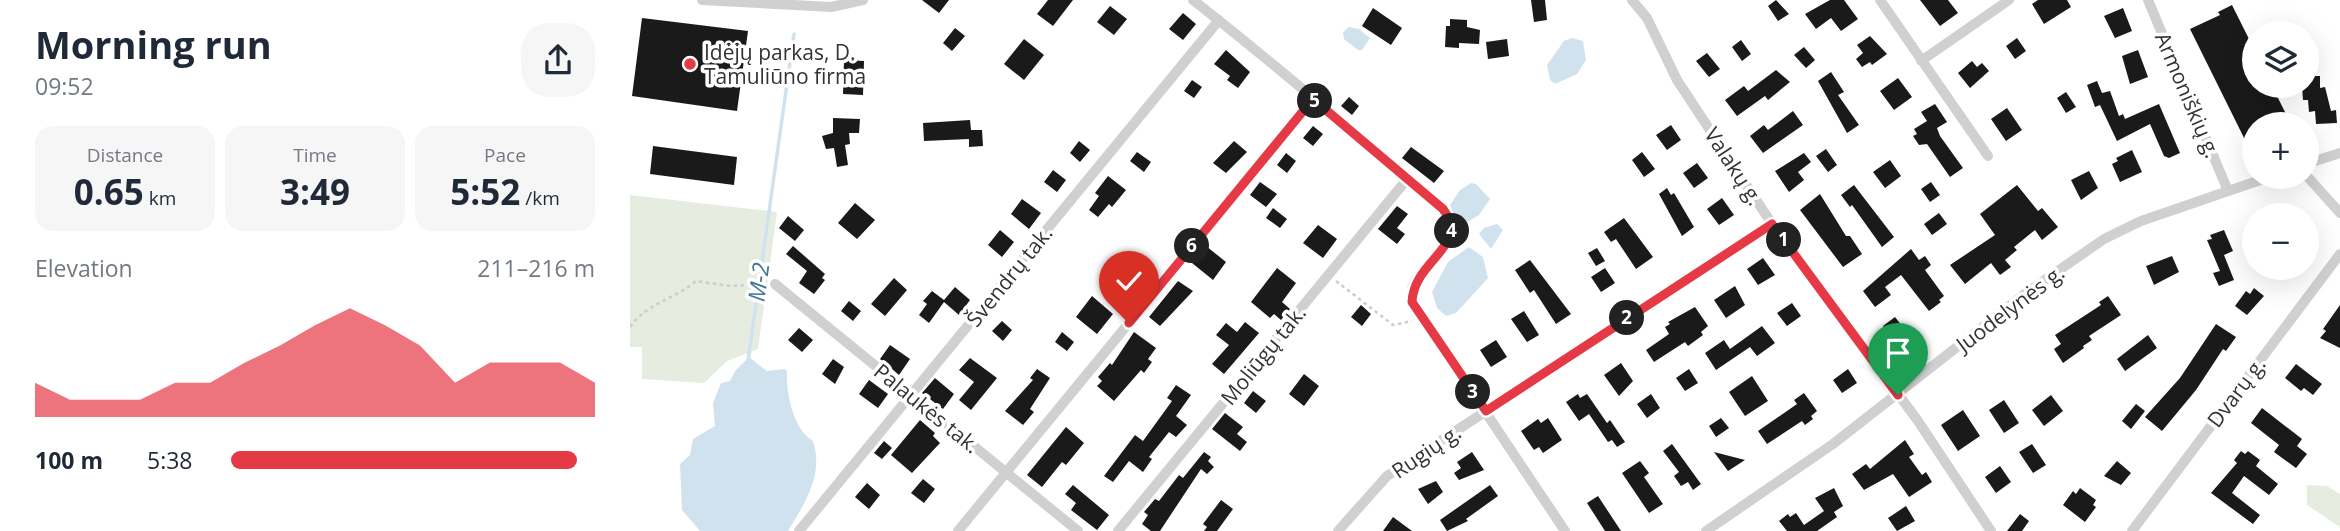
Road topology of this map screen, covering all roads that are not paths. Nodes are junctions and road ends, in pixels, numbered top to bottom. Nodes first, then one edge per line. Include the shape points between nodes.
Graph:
1 (702, 0) edge
2 (863, 0) edge
3 (1193, 0) edge
4 (1632, 0) edge
5 (1880, 0) edge
6 (2009, 0) edge
7 (2148, 0) edge
8 (1219, 20) junction
9 (1922, 61) junction
10 (1313, 99) junction
11 (2340, 153) edge
12 (1988, 156) dead end
13 (2319, 160) edge
14 (1408, 178) junction
15 (2242, 186) edge
16 (2319, 189) edge
17 (2228, 191) junction
18 (2340, 213) edge
19 (1772, 224) junction
20 (2340, 254) edge
21 (775, 284) dead end
22 (912, 394) junction
23 (1898, 395) junction
24 (1486, 411) junction
25 (1006, 473) junction
26 (799, 531) edge
27 (958, 531) edge
28 (1078, 531) edge
29 (1118, 531) edge
30 (1338, 531) edge
31 (1565, 531) edge
32 (1706, 531) edge
33 (1991, 531) edge
34 (2132, 531) edge

1 - 2 street via 831,7
3 - 8 street
4 - 19 street, Valakų g. via 1647,18 1677,80
5 - 9 street
6 - 9 street
7 - 17 street, Armoniškių g.
8 - 10 street
8 - 22 street, Švendrų tak.
9 - 12 street
10 - 14 street
10 - 25 street
11 - 13 street
14 - 24 street via 1452,222 1452,235 1413,286 1412,302
14 - 29 street, Moliūgų tak.
15 - 17 street, Juodelynės g.
16 - 18 street
17 - 23 street, Juodelynės g. via 2104,239 2026,293
19 - 23 street, Valakų g.
19 - 24 street, Rugių g.
20 - 34 street, Dvarų g.
21 - 22 street, Palaukės tak.
22 - 25 street, Palaukės tak.
22 - 26 street, Švendrų tak.
23 - 32 street, Juodelynės g.
23 - 33 street, Valakų g.
24 - 30 street, Rugių g. via 1387,476
24 - 31 street
25 - 27 street
25 - 28 street, Palaukės tak.

